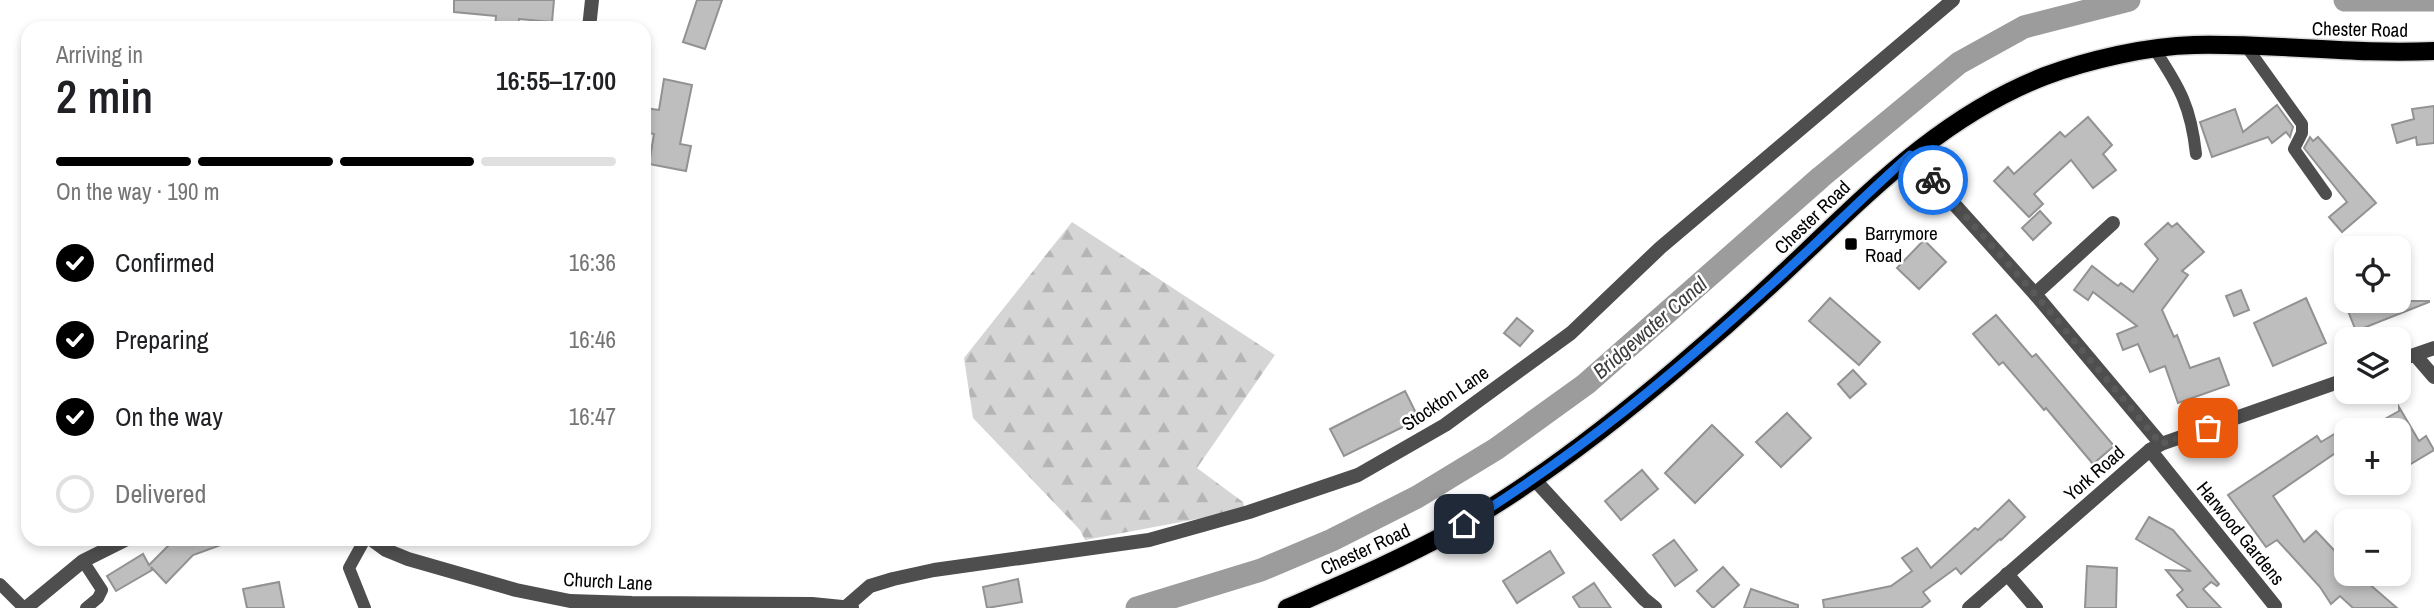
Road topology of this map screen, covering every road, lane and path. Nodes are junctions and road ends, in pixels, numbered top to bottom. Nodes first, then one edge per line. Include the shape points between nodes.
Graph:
1 (592, 0) edge
2 (1954, 0) edge
3 (590, 21) edge
4 (2246, 46) junction
5 (2155, 50) junction
6 (2434, 51) edge
7 (2196, 154) dead end
8 (1910, 155) junction
9 (2326, 194) dead end
10 (2113, 223) dead end
11 (2035, 294) junction
12 (2434, 348) edge
13 (2415, 355) junction
14 (2411, 356) edge
15 (2434, 377) edge
16 (2334, 384) edge
17 (2156, 447) junction
18 (1533, 478) junction
19 (113, 546) edge
20 (361, 546) edge
21 (381, 546) edge
22 (83, 561) junction
23 (2007, 574) junction
24 (0, 584) edge
25 (1646, 605) edge
26 (2275, 606) dead end
27 (849, 607) edge
28 (25, 608) edge
29 (86, 608) edge
30 (365, 608) edge
31 (1287, 608) edge
32 (1969, 608) edge
33 (2036, 608) edge

1 - 3 street
2 - 27 street, Stockton Lane via 1660,248 1572,333 1445,425 1358,475 1149,540 893,579 870,586
4 - 5 main road, Chester Road
4 - 6 main road, Chester Road via 2375,53
4 - 9 lane via 2302,124 2294,149
5 - 7 lane via 2187,104
5 - 8 main road, Chester Road via 2045,76 1973,112
8 - 11 street
8 - 18 main road, Chester Road via 1676,369
10 - 11 street
11 - 17 street
12 - 13 street
13 - 14 street
13 - 15 street
16 - 17 street, York Road
17 - 23 street, York Road
17 - 26 street, Harwood Gardens
18 - 25 street
18 - 31 main road, Chester Road via 1450,532
19 - 22 street
20 - 30 lane via 349,568
21 - 27 street, Church Lane via 408,559 570,601
22 - 28 street
22 - 29 lane via 102,590
23 - 32 street, York Road
23 - 33 street
24 - 28 lane

